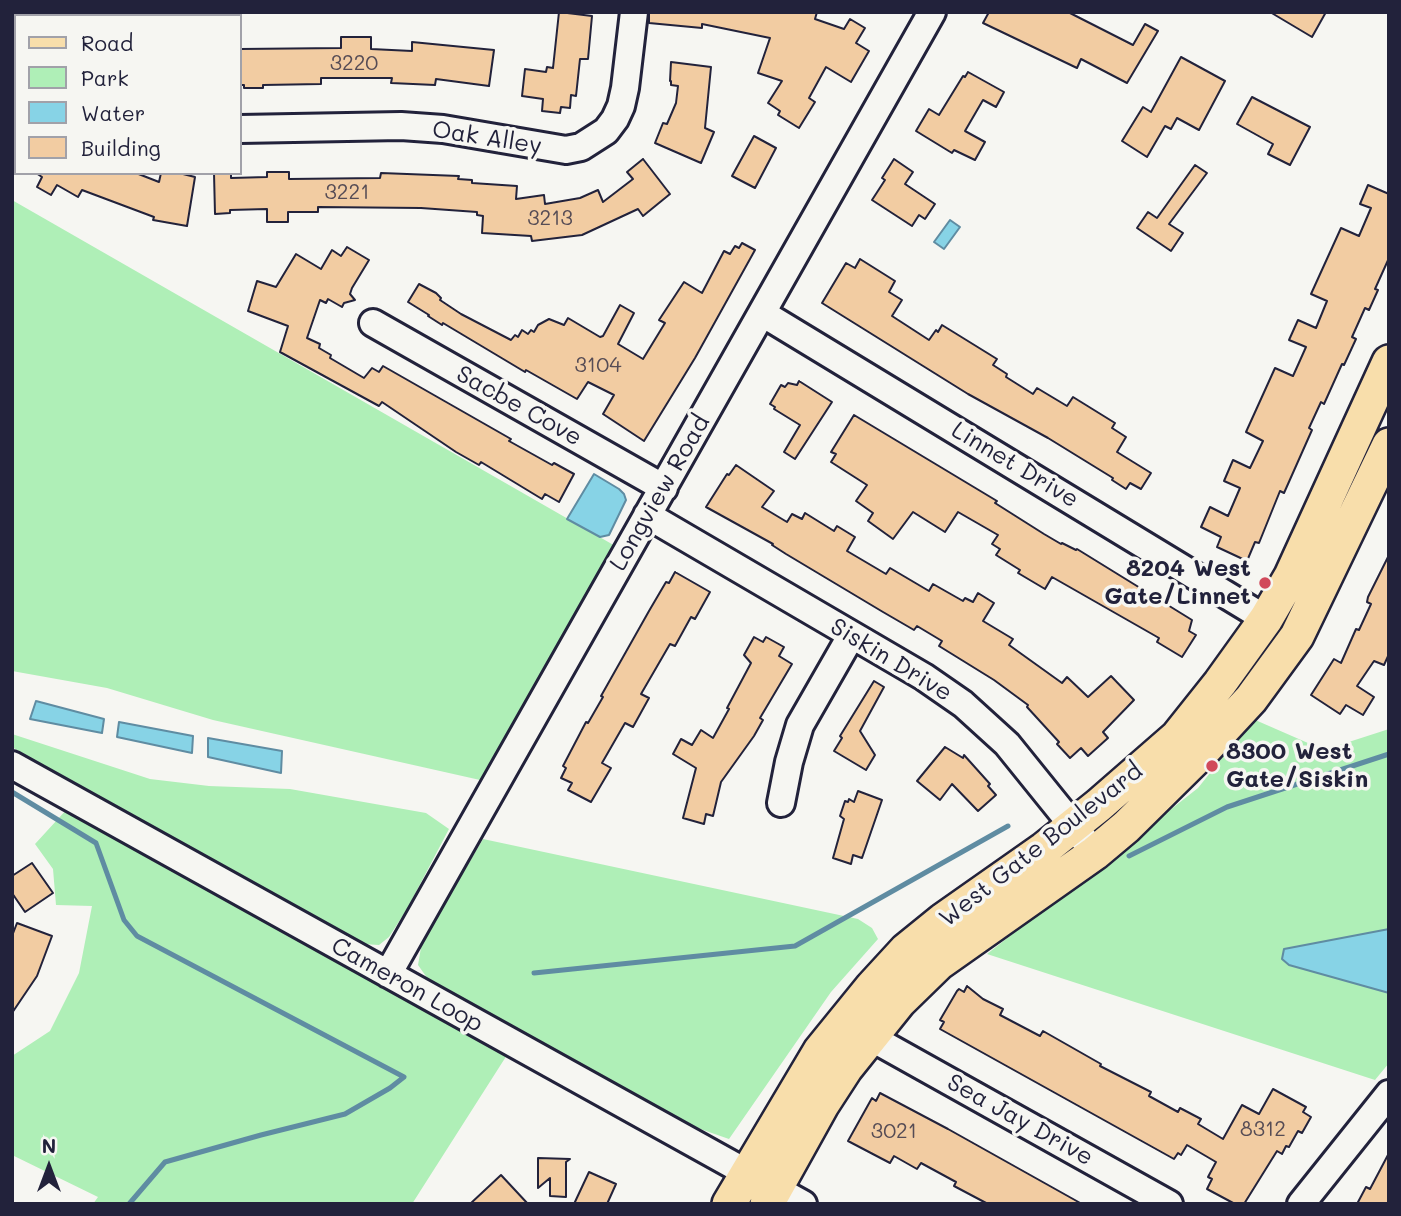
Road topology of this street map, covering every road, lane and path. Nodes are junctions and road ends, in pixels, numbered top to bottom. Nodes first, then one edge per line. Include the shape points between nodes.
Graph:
1 (634, 12) edge
2 (932, 12) edge
3 (242, 128) edge
4 (762, 313) junction
5 (373, 323) dead end
6 (1389, 362) edge
7 (1352, 440) junction
8 (1387, 452) edge
9 (664, 488) junction
10 (647, 515) junction
11 (1266, 619) junction
12 (851, 636) junction
13 (12, 765) edge
14 (781, 803) dead end
15 (1074, 825) junction
16 (1095, 853) junction
17 (388, 974) junction
18 (870, 1037) junction
19 (1389, 1094) edge
20 (747, 1173) junction
21 (781, 1199) edge
22 (729, 1204) edge
23 (1169, 1204) edge
24 (1301, 1204) edge

1 - 3 street, Oak Alley via 621,106 606,131 581,147 566,150 401,125
2 - 4 street, Longview Road
4 - 9 street, Longview Road
4 - 11 street, Linnet Drive
5 - 9 street, Sacbe Cove
6 - 7 main road, West Gate Boulevard
7 - 8 street
7 - 11 main road, West Gate Boulevard via 1291,576
8 - 16 main road, West Gate Boulevard via 1297,636 1259,688 1200,754
9 - 10 street, Longview Road
10 - 12 street, Siskin Drive
10 - 17 street, Longview Road
11 - 15 main road, West Gate Boulevard via 1177,737
12 - 14 street via 800,725
12 - 15 street, Siskin Drive via 963,704 1007,744
13 - 17 street, Cameron Loop
15 - 16 street, Siskin Drive
15 - 20 main road, West Gate Boulevard via 906,950 820,1051
16 - 18 main road, West Gate Boulevard via 939,963
17 - 20 street, Cameron Loop
18 - 21 main road, West Gate Boulevard via 822,1105
18 - 23 street, Sea Jay Drive
19 - 24 street
20 - 21 street, Cameron Loop
20 - 22 main road, West Gate Boulevard

